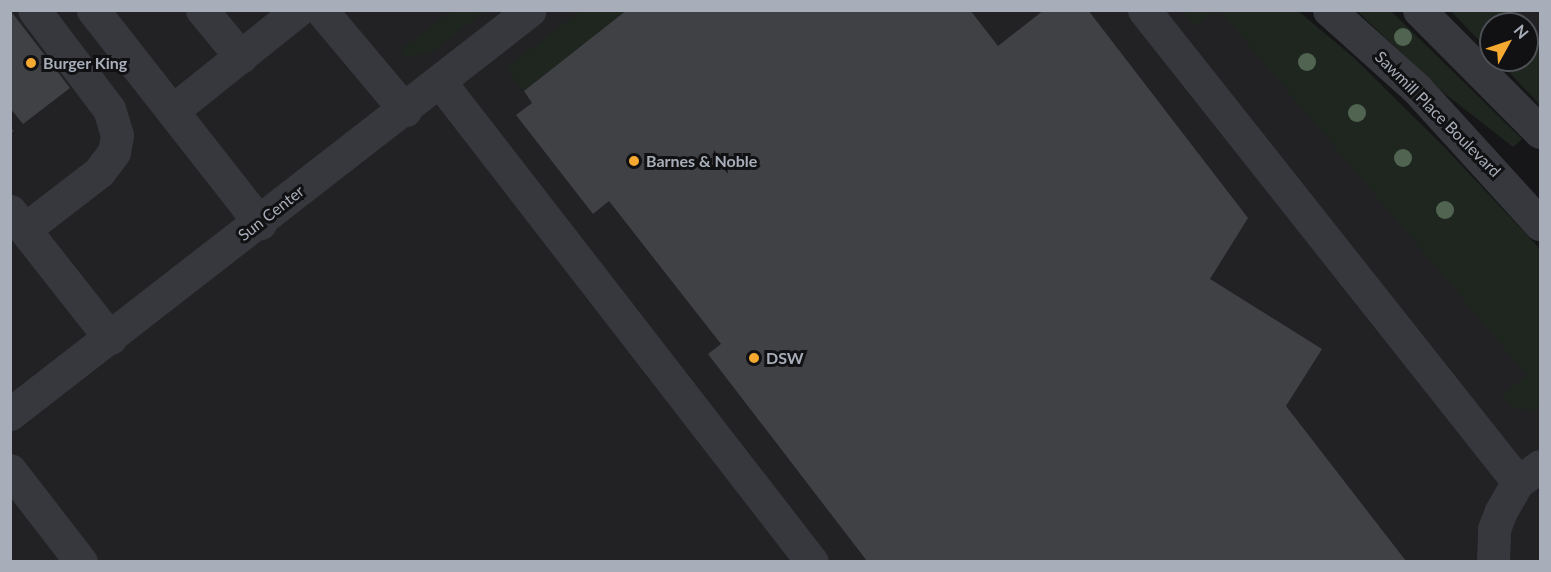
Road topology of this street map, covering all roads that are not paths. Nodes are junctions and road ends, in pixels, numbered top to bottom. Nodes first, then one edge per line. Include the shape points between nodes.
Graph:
1 (34, 10) edge
2 (93, 10) edge
3 (202, 10) edge
4 (298, 10) edge
5 (321, 10) edge
6 (530, 10) edge
7 (1144, 10) edge
8 (1329, 10) edge
9 (1419, 10) edge
10 (241, 57) junction
11 (440, 82) junction
12 (405, 110) junction
13 (172, 111) junction
14 (1540, 132) edge
15 (18, 220) edge
16 (260, 223) junction
17 (1540, 224) edge
18 (110, 338) junction
19 (10, 414) edge
20 (10, 470) edge
21 (1529, 474) edge
22 (81, 561) edge
23 (812, 561) edge
24 (1493, 561) edge

1 - 15 street via 109,109 117,135 114,152 99,172
2 - 13 street
3 - 10 street
4 - 10 street
5 - 12 street
6 - 11 street, Sun Center
7 - 21 street
8 - 17 street, Sawmill Place Boulevard via 1417,89
9 - 14 street
10 - 13 street
11 - 12 street, Sun Center
11 - 23 street
12 - 16 street, Sun Center
13 - 16 street
15 - 18 street
16 - 18 street, Sun Center
18 - 19 street, Sun Center
20 - 22 street
21 - 24 street via 1494,529

